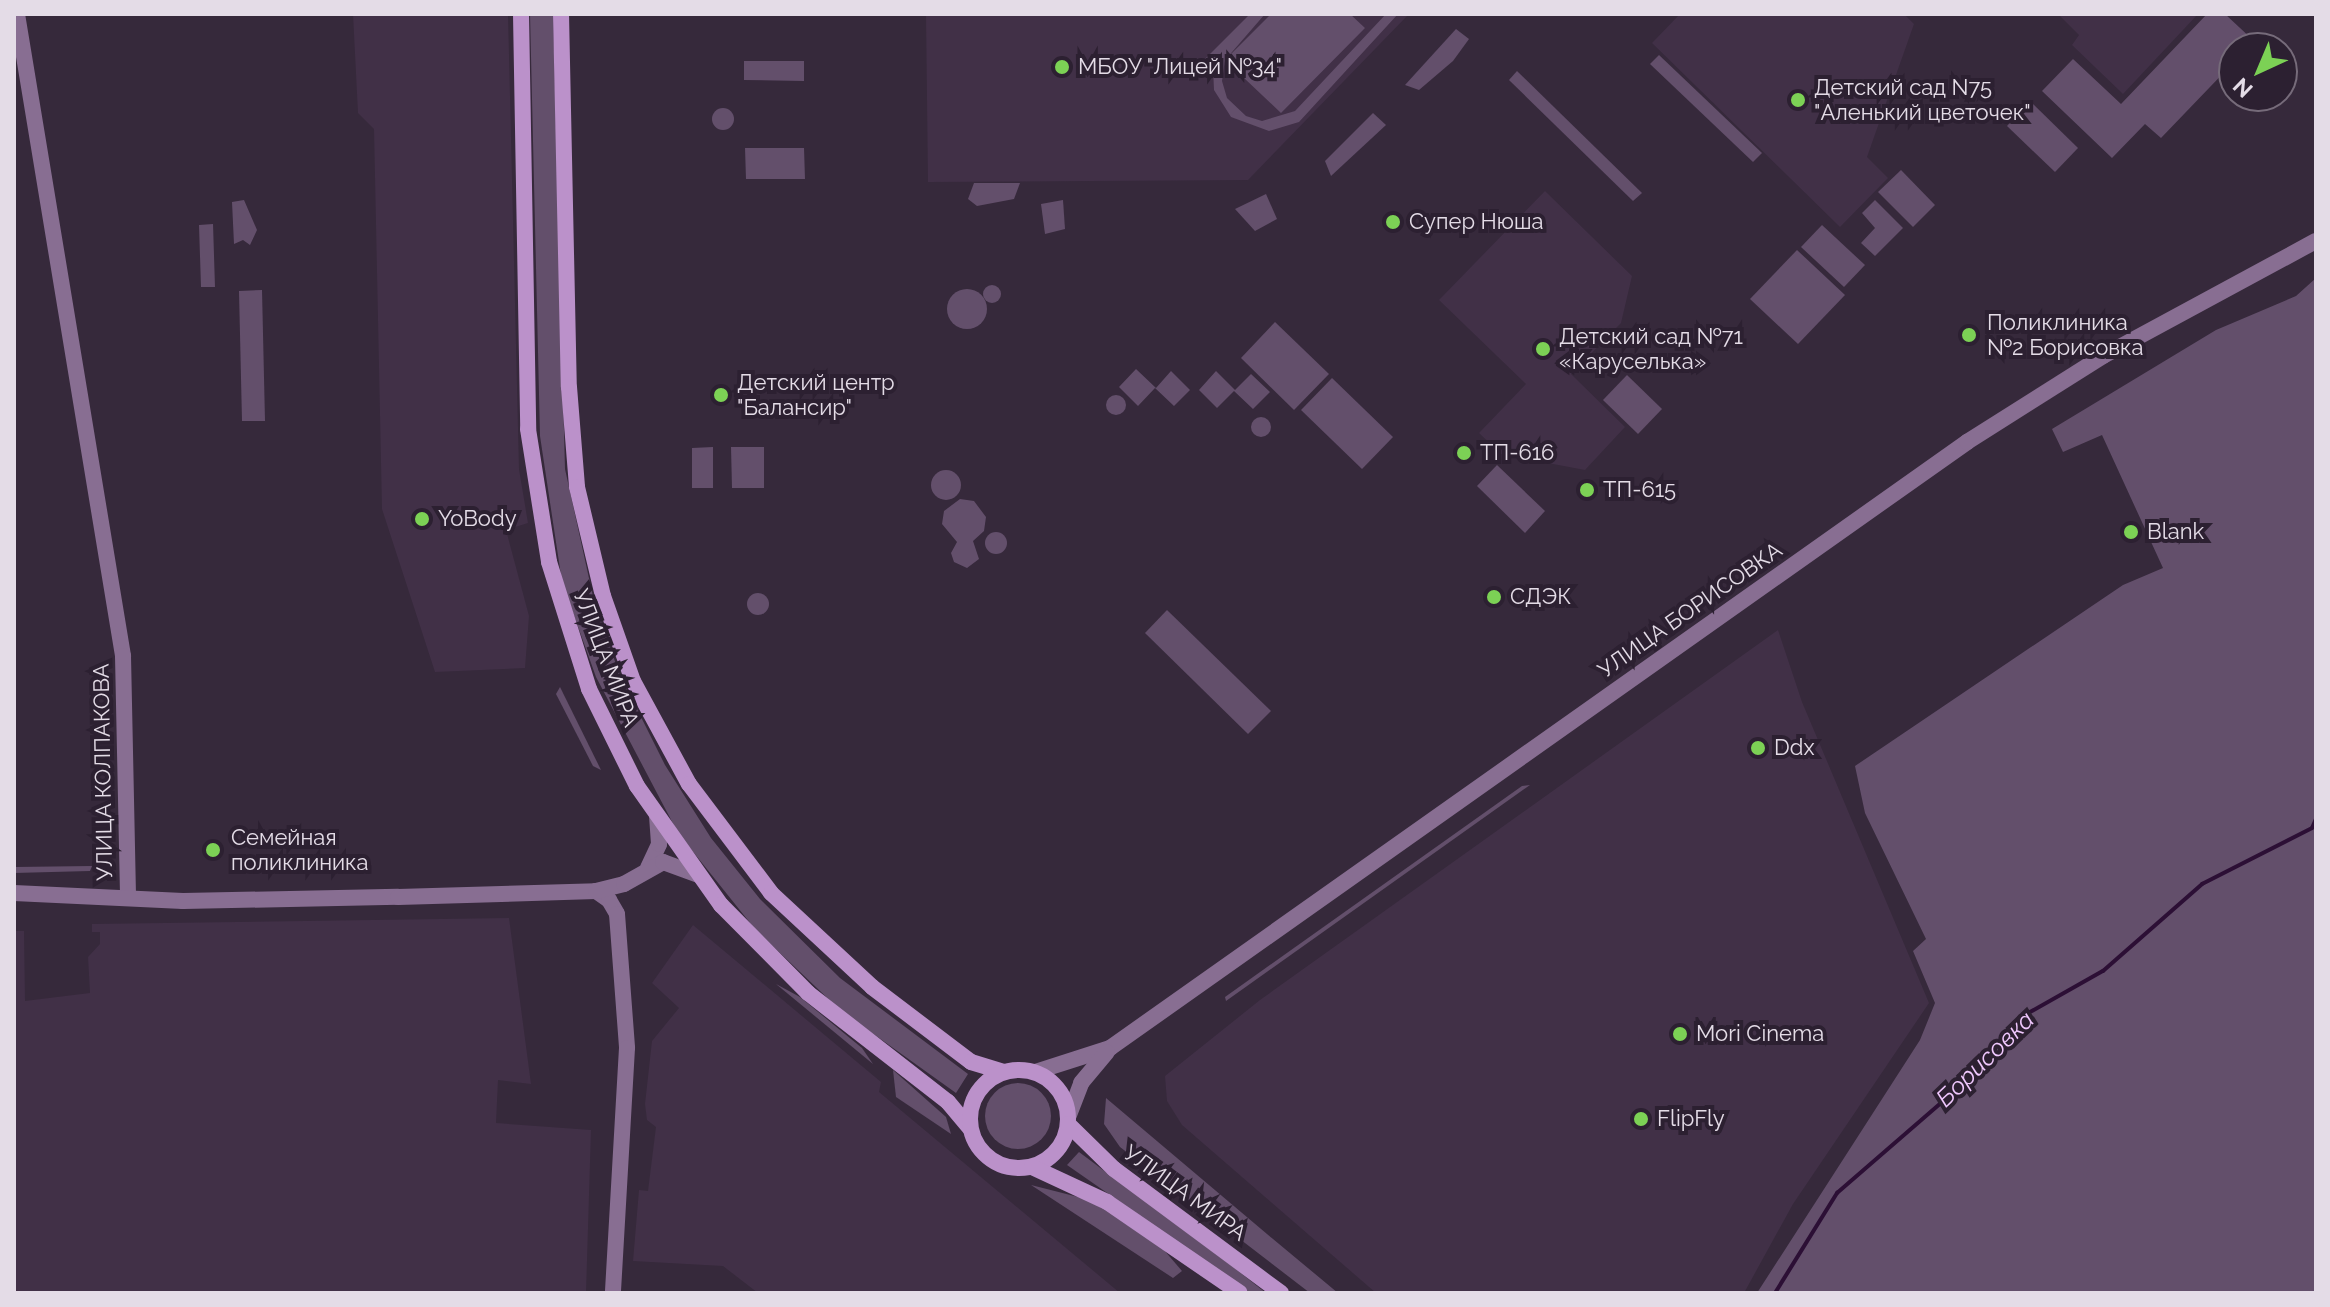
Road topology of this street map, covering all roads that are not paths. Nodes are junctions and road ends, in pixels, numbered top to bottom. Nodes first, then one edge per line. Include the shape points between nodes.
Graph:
1 (17, 14) edge
2 (521, 14) edge
3 (561, 14) edge
4 (2316, 241) edge
5 (657, 816) junction
6 (648, 868) junction
7 (698, 875) junction
8 (629, 881) junction
9 (596, 891) junction
10 (14, 893) edge
11 (128, 897) junction
12 (617, 914) junction
13 (1110, 1048) junction
14 (1003, 1072) junction
15 (1035, 1072) junction
16 (1069, 1120) junction
17 (970, 1128) junction
18 (1032, 1167) junction
19 (613, 1293) edge
20 (1240, 1293) edge
21 (1281, 1293) edge

1 - 11 street, УЛИЦА КОЛПАКОВА via 123,656
2 - 5 main road, УЛИЦА МИРА via 533,475 549,562 577,657 617,746
3 - 14 main road, УЛИЦА МИРА via 569,387 577,487 603,596 633,681 689,784 771,893 872,987 971,1062
4 - 13 street, УЛИЦА БОРИСОВКА via 2115,349 1967,442
5 - 6 street via 659,844
5 - 7 main road, УЛИЦА МИРА
6 - 7 street via 673,862
6 - 8 street, УЛИЦА КОЛПАКОВА
7 - 17 main road, УЛИЦА МИРА via 792,978 948,1102
8 - 9 street, УЛИЦА КОЛПАКОВА
8 - 12 street
9 - 11 street, УЛИЦА КОЛПАКОВА via 298,900
9 - 12 street
10 - 11 street
12 - 19 street via 628,1077
13 - 15 street, УЛИЦА БОРИСОВКА
13 - 16 street, УЛИЦА БОРИСОВКА via 1081,1083
14 - 15 main road
14 - 17 main road via 976,1097
15 - 16 main road via 1060,1092
16 - 18 main road via 1056,1150
16 - 21 main road, УЛИЦА МИРА via 1114,1169
17 - 18 main road via 973,1142 991,1161 1010,1169
18 - 20 main road via 1107,1202

